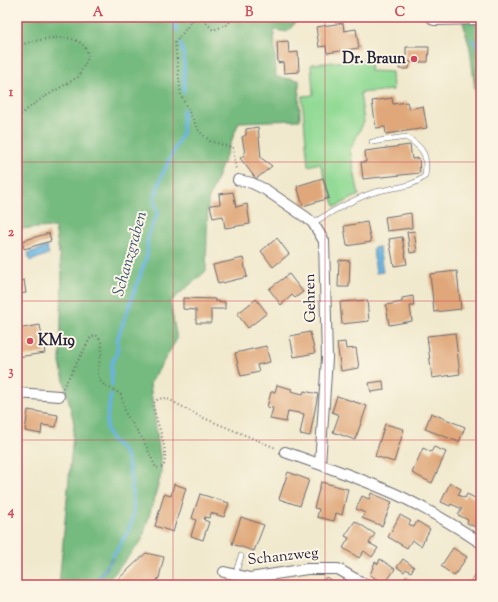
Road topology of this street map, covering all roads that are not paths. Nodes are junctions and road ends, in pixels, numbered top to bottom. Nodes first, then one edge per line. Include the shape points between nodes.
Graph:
1 (431, 17) edge
2 (481, 20) edge
3 (372, 142) dead end
4 (238, 180) road end
5 (313, 222) junction
6 (17, 393) edge
7 (59, 396) road end
8 (285, 452) road end
9 (320, 464) junction
10 (481, 543) edge
11 (241, 556) dead end
12 (224, 572) dead end
13 (235, 575) junction
14 (366, 585) edge

1 - 2 street via 434,20
3 - 5 lane via 406,137 417,144 425,154 425,176 417,184 369,194
4 - 5 street, Gehren via 266,190
5 - 9 street, Gehren via 324,241 326,286 327,358
6 - 7 street
8 - 9 street
9 - 10 street via 401,497
11 - 13 lane
12 - 13 street, Schanzweg
13 - 14 street, Schanzweg via 250,578 330,568 342,570

